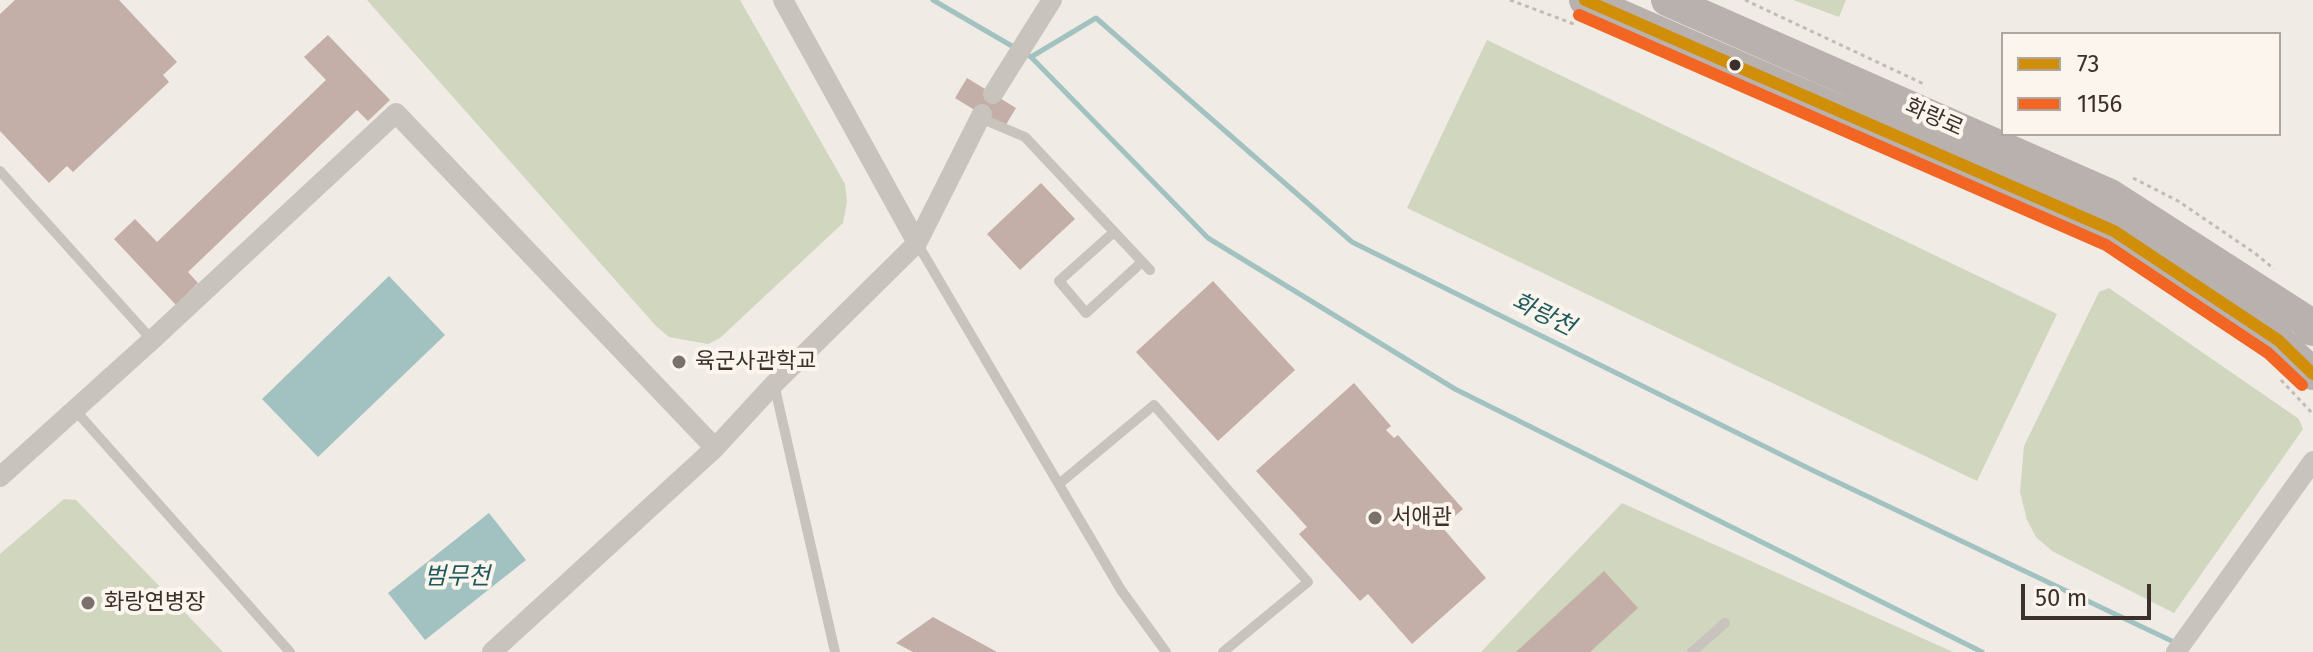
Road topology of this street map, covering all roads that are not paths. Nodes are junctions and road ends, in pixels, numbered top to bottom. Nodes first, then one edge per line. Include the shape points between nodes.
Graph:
1 (783, 0) edge
2 (1049, 3) edge
3 (1683, 3) edge
4 (1582, 12) edge
5 (1676, 38) junction
6 (993, 92) dead end
7 (981, 116) joint
8 (0, 171) edge
9 (1114, 232) junction
10 (917, 243) junction
11 (2313, 330) edge
12 (152, 340) junction
13 (2313, 374) edge
14 (774, 384) junction
15 (75, 410) junction
16 (715, 448) junction
17 (2313, 461) edge
18 (0, 477) edge
19 (1059, 484) junction
20 (1725, 623) dead end
21 (2181, 645) edge
22 (290, 652) edge
23 (492, 652) edge
24 (835, 652) edge
25 (1166, 652) edge
26 (1223, 652) edge
27 (1692, 652) edge

1 - 10 street
2 - 6 street
3 - 5 street
3 - 11 main road, 화랑로 via 2110,195
4 - 5 main road, 화랑로
5 - 13 main road, 화랑로 via 2114,231 2278,340
7 - 9 lane via 1025,137
7 - 10 street
8 - 12 lane
9 - 9 lane via 1146,266 1086,313 1059,281
10 - 14 street
10 - 19 lane
12 - 15 street
12 - 16 street via 396,113
14 - 16 street
14 - 24 lane
15 - 18 street
15 - 22 lane
16 - 23 street
17 - 21 street
19 - 25 lane via 1121,590
19 - 26 lane via 1154,405 1308,582
20 - 27 lane

